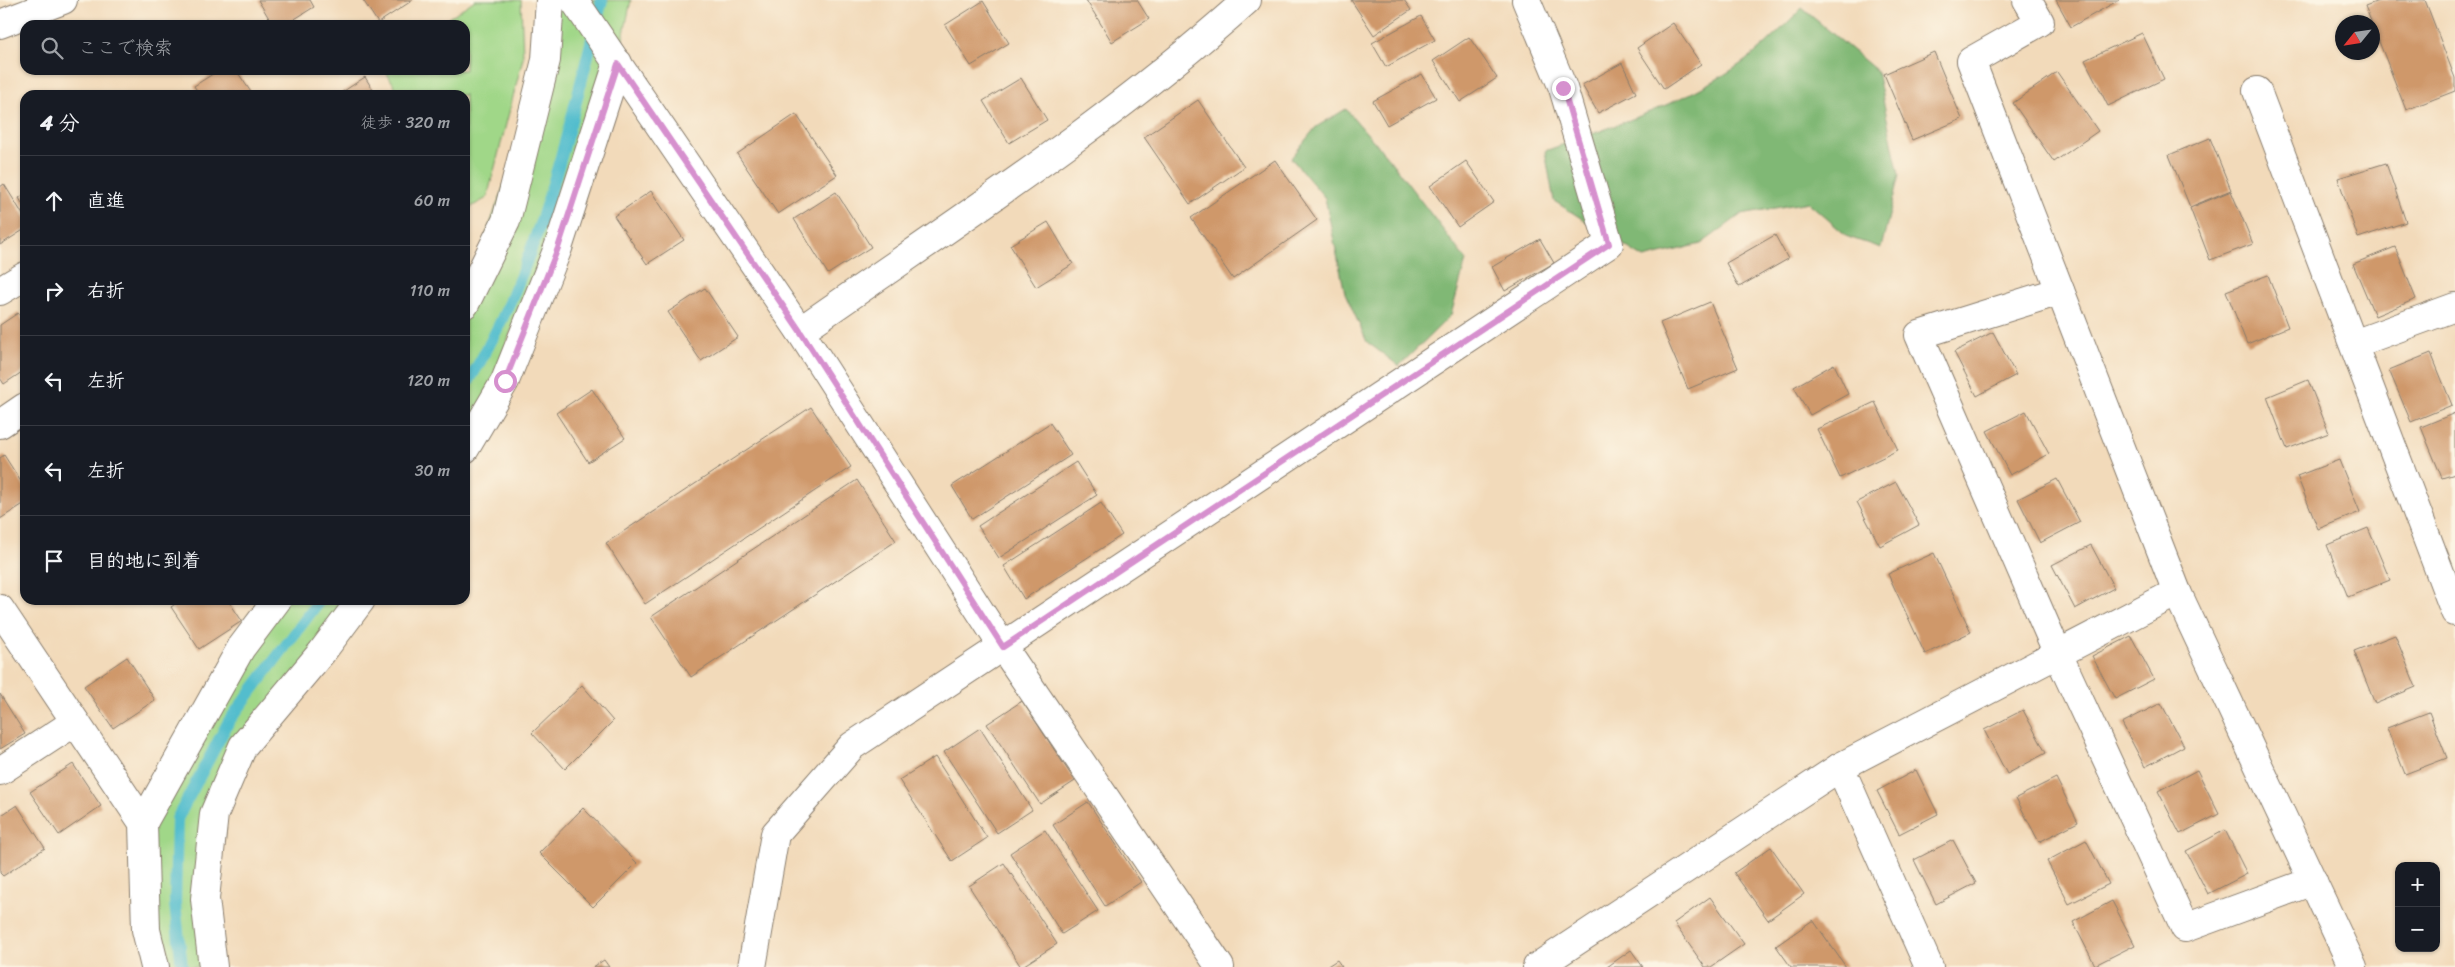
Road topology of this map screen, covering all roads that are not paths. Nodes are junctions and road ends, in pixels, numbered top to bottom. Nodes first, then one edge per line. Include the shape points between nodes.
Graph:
1 (63, 0) edge
2 (550, 0) edge
3 (574, 0) edge
4 (1247, 0) edge
5 (1526, 0) edge
6 (2027, 0) edge
7 (0, 24) edge
8 (618, 64) junction
9 (2257, 91) dead end
10 (20, 279) edge
11 (2060, 291) junction
12 (0, 292) edge
13 (470, 294) edge
14 (2455, 307) edge
15 (800, 331) junction
16 (2354, 344) junction
17 (20, 410) edge
18 (0, 424) edge
19 (470, 440) edge
20 (2450, 582) edge
21 (2177, 592) junction
22 (273, 605) edge
23 (357, 605) edge
24 (0, 609) edge
25 (2455, 612) edge
26 (1003, 647) junction
27 (2058, 654) junction
28 (75, 722) junction
29 (1840, 767) junction
30 (0, 771) edge
31 (143, 823) junction
32 (2313, 881) junction
33 (155, 967) edge
34 (213, 967) edge
35 (752, 967) edge
36 (1220, 967) edge
37 (1537, 967) edge
38 (1929, 967) edge
39 (2353, 967) edge

1 - 7 street
2 - 13 street via 546,60 506,221
3 - 8 street
4 - 15 street via 1195,47 1033,168
5 - 26 street via 1563,88 1609,244
6 - 11 street via 2040,22 1971,61
8 - 15 street
8 - 19 street via 558,248 505,381
9 - 16 street
10 - 12 street
11 - 21 street
11 - 27 street via 1919,335
14 - 16 street
15 - 26 street
16 - 20 street
17 - 18 street
20 - 25 street
21 - 27 street
21 - 32 street
22 - 31 street via 241,648
23 - 34 street via 243,746 214,814 205,899
24 - 28 street
26 - 35 street via 852,746 775,834
26 - 36 street
27 - 29 street
27 - 32 street via 2185,928
28 - 30 street
28 - 31 street
29 - 37 street
29 - 38 street
31 - 33 street via 146,930
32 - 39 street

